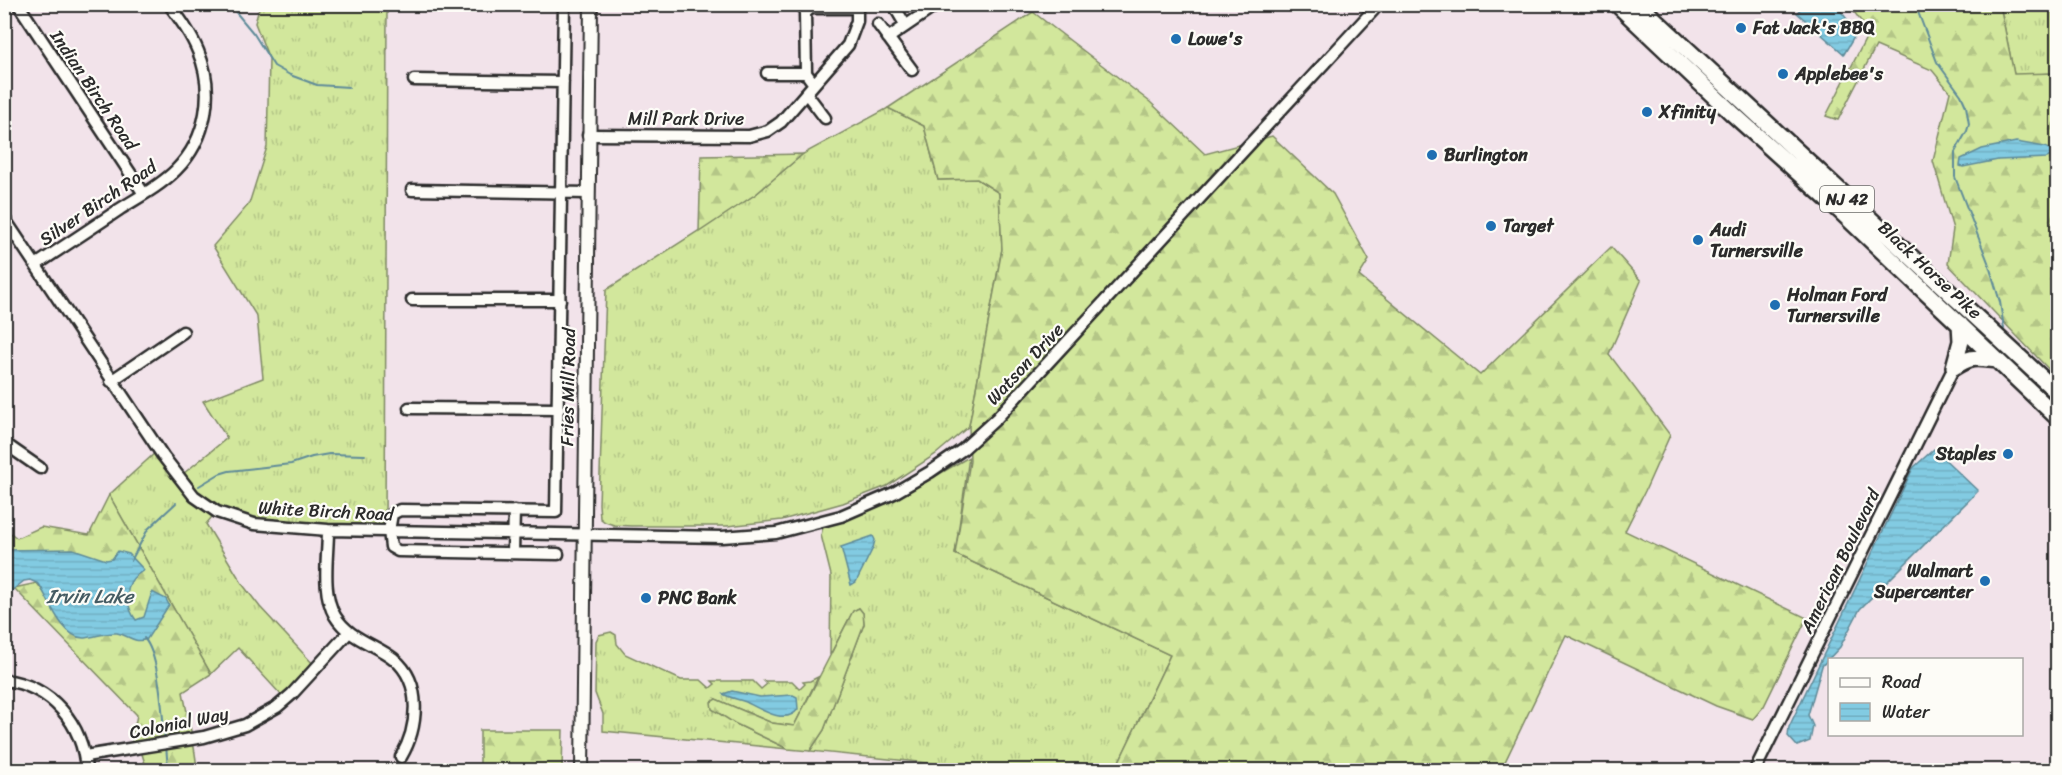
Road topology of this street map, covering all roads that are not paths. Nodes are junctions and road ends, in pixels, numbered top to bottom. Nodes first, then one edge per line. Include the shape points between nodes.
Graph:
1 (18, 4) edge
2 (169, 4) edge
3 (564, 4) edge
4 (591, 4) edge
5 (893, 4) edge
6 (938, 4) edge
7 (1379, 4) edge
8 (1617, 4) edge
9 (1638, 4) edge
10 (857, 6) edge
11 (878, 24) dead end
12 (906, 26) junction
13 (888, 38) junction
14 (912, 70) dead end
15 (767, 73) dead end
16 (806, 73) junction
17 (414, 80) dead end
18 (562, 82) junction
19 (814, 84) junction
20 (806, 93) junction
21 (1732, 113) junction
22 (825, 118) dead end
23 (588, 135) junction
24 (1778, 135) junction
25 (412, 190) dead end
26 (562, 192) junction
27 (588, 193) junction
28 (144, 194) junction
29 (4, 218) edge
30 (36, 265) junction
31 (412, 300) dead end
32 (560, 300) junction
33 (1960, 324) junction
34 (183, 332) dead end
35 (1997, 360) junction
36 (1954, 367) junction
37 (111, 381) junction
38 (2058, 393) edge
39 (409, 408) dead end
40 (559, 409) junction
41 (2058, 418) edge
42 (4, 443) edge
43 (40, 468) dead end
44 (514, 511) junction
45 (328, 530) junction
46 (389, 531) junction
47 (513, 533) junction
48 (584, 535) junction
49 (513, 553) junction
50 (558, 554) dead end
51 (349, 632) junction
52 (4, 680) edge
53 (86, 756) junction
54 (401, 757) dead end
55 (86, 771) edge
56 (582, 771) edge
57 (1755, 771) edge

1 - 28 street, Indian Birch Road
2 - 28 street, Silver Birch Road via 204,66 205,112 188,156
3 - 18 street
4 - 23 main road, Fries Mill Road
5 - 12 street
6 - 12 street
7 - 48 street, Watson Drive via 997,418 954,456 894,493 841,516 776,533 722,537
8 - 21 highway, Black Horse Pike / NJ 42
9 - 24 highway, Black Horse Pike / NJ 42
10 - 16 street via 811,8 805,13
10 - 19 street, Mill Park Drive via 857,21 848,45
11 - 13 street
12 - 13 street
13 - 14 street
15 - 16 street
16 - 19 street
17 - 18 street
18 - 26 street
19 - 20 street, Mill Park Drive
20 - 22 street
20 - 23 street, Mill Park Drive via 781,122 768,131 749,136
21 - 24 highway via 1762,134 1772,138
21 - 33 highway, Black Horse Pike / NJ 42
23 - 27 main road, Fries Mill Road
24 - 38 highway, Black Horse Pike / NJ 42
25 - 26 street
26 - 27 street
26 - 32 street
27 - 48 main road, Fries Mill Road
28 - 30 street, Silver Birch Road
29 - 30 street, White Birch Road
30 - 37 street, White Birch Road
31 - 32 street
32 - 40 street
33 - 35 highway, Black Horse Pike / NJ 42
33 - 36 highway via 1961,341
34 - 37 street
35 - 36 highway via 1968,358
35 - 41 highway, Black Horse Pike / NJ 42
36 - 57 street, American Boulevard
37 - 45 street, White Birch Road via 172,469 200,502 254,524
39 - 40 street
40 - 44 street via 556,512
42 - 43 street
44 - 46 street via 399,510 392,514
44 - 47 street
45 - 46 street, White Birch Road
45 - 51 street via 329,599 337,619
46 - 47 street, White Birch Road
46 - 49 street via 391,547 398,551
47 - 48 street, White Birch Road
47 - 49 street
48 - 56 main road, Fries Mill Road
49 - 50 street
51 - 53 street, Colonial Way via 292,694 245,725 224,733
51 - 54 street via 395,660 408,677 415,717
52 - 53 street via 32,687 55,703 77,732
53 - 55 street

